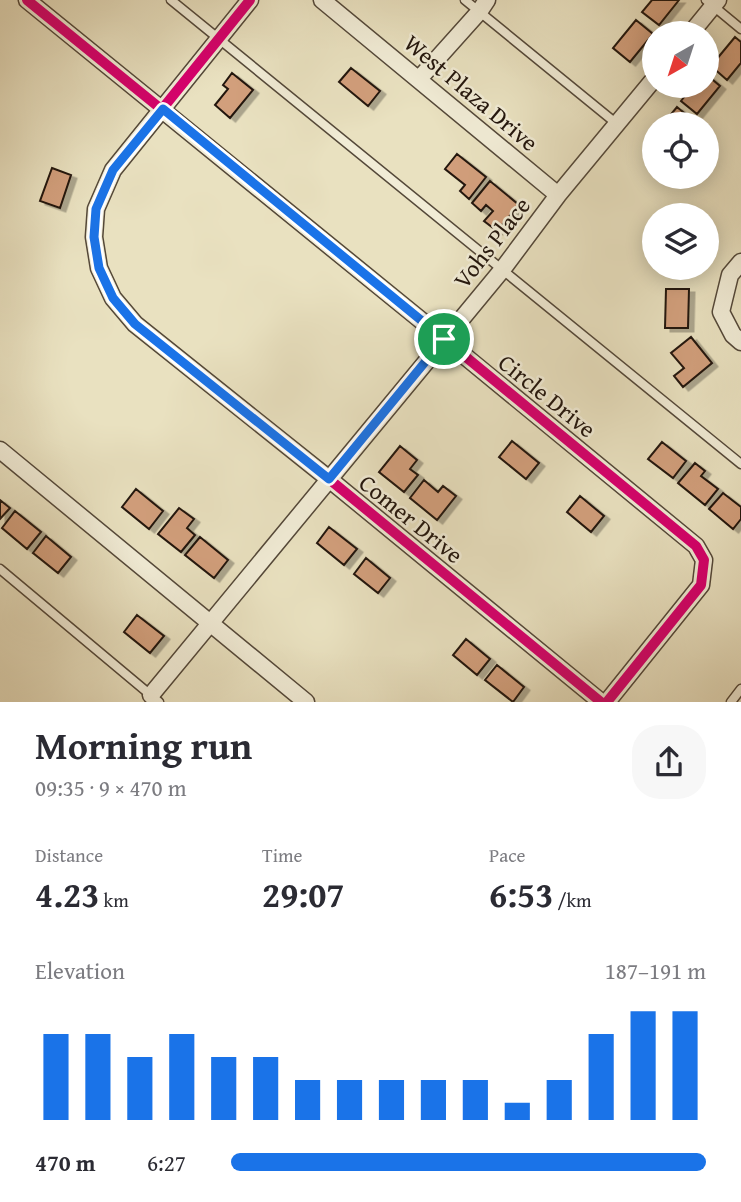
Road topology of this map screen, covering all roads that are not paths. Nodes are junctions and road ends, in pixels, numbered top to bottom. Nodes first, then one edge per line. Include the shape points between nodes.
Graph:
1 (27, 0) edge
2 (171, 0) edge
3 (250, 0) edge
4 (322, 0) edge
5 (465, 0) edge
6 (712, 2) edge
7 (483, 6) edge
8 (699, 21) edge
9 (741, 29) edge
10 (219, 38) junction
11 (419, 79) junction
12 (642, 94) edge
13 (163, 109) junction
14 (618, 125) junction
15 (558, 195) junction
16 (741, 262) edge
17 (502, 270) junction
18 (444, 339) junction
19 (741, 342) edge
20 (0, 450) edge
21 (741, 464) edge
22 (329, 479) junction
23 (0, 569) edge
24 (210, 624) junction
25 (741, 690) edge
26 (155, 698) edge
27 (306, 702) edge
28 (601, 702) edge
29 (607, 702) edge
30 (731, 702) edge

1 - 13 street, Circle Drive
2 - 10 lane
3 - 10 street, Comer Drive
4 - 11 street, West Plaza Drive
5 - 7 lane
6 - 8 street
6 - 9 lane
7 - 11 street
7 - 14 lane
10 - 13 street, Comer Drive
10 - 17 lane
11 - 15 street, West Plaza Drive
12 - 14 street, Vohs Place
13 - 18 street, Circle Drive
13 - 22 street, Comer Drive via 113,170 96,209 99,268 113,298 135,324
14 - 15 street, Vohs Place
15 - 17 street, Vohs Place
16 - 19 street via 730,275 721,312
17 - 18 street, Vohs Place
17 - 21 lane
18 - 22 street, Vohs Place
18 - 29 street, Circle Drive via 696,546 704,561 701,585
20 - 24 street
22 - 24 street, Vohs Place
22 - 28 street, Comer Drive
23 - 26 lane
24 - 26 street, Vohs Place
24 - 27 street
25 - 30 lane

